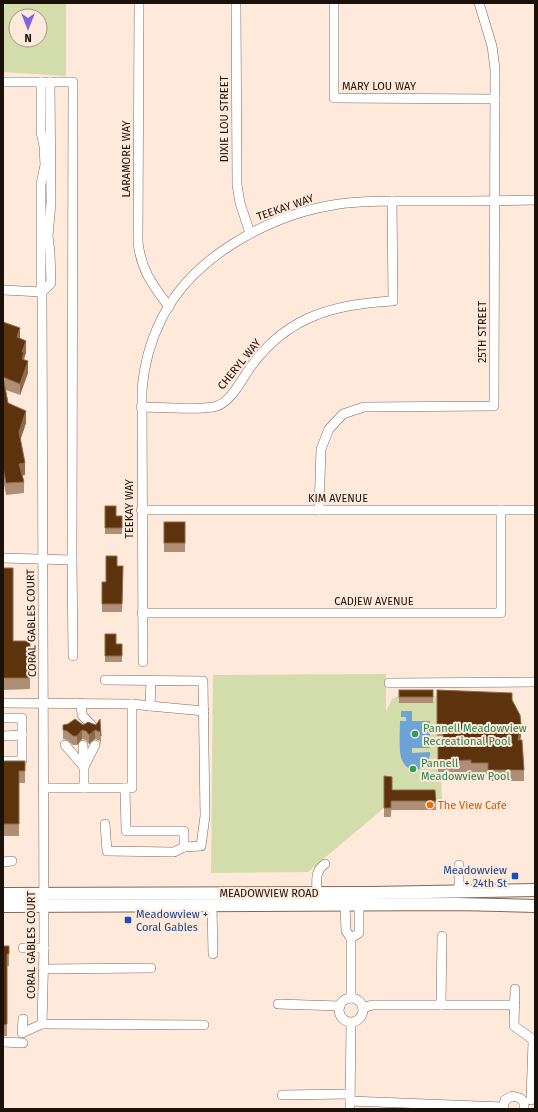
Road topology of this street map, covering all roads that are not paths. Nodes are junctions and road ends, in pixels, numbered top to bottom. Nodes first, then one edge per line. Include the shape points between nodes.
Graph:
1 (139, 3) edge
2 (236, 3) edge
3 (334, 3) edge
4 (480, 3) edge
5 (3, 82) edge
6 (46, 82) junction
7 (495, 99) junction
8 (535, 200) edge
9 (392, 201) junction
10 (495, 201) junction
11 (250, 233) junction
12 (3, 290) edge
13 (42, 292) junction
14 (169, 307) junction
15 (141, 407) junction
16 (141, 510) junction
17 (319, 510) junction
18 (501, 510) junction
19 (535, 510) edge
20 (3, 558) edge
21 (42, 558) junction
22 (72, 560) junction
23 (142, 613) junction
24 (73, 656) dead end
25 (143, 662) dead end
26 (105, 680) dead end
27 (151, 680) junction
28 (535, 682) edge
29 (389, 683) dead end
30 (3, 703) edge
31 (81, 703) junction
32 (43, 704) junction
33 (132, 704) junction
34 (150, 706) junction
35 (204, 711) junction
36 (3, 718) edge
37 (94, 728) edge
38 (22, 735) junction
39 (3, 736) edge
40 (69, 745) dead end
41 (83, 745) dead end
42 (95, 745) dead end
43 (3, 762) edge
44 (84, 767) junction
45 (43, 788) junction
46 (84, 788) junction
47 (125, 788) junction
48 (105, 824) dead end
49 (184, 847) junction
50 (325, 864) dead end
51 (459, 865) dead end
52 (535, 890) edge
53 (459, 892) junction
54 (317, 893) junction
55 (3, 894) edge
56 (43, 900) junction
57 (345, 905) junction
58 (359, 905) junction
59 (3, 906) edge
60 (212, 906) junction
61 (535, 906) edge
62 (442, 936) dead end
63 (351, 938) junction
64 (24, 948) dead end
65 (44, 948) junction
66 (213, 954) dead end
67 (151, 968) dead end
68 (44, 969) junction
69 (515, 989) dead end
70 (351, 998) junction
71 (278, 1004) dead end
72 (441, 1005) junction
73 (514, 1005) junction
74 (340, 1006) junction
75 (363, 1008) junction
76 (22, 1019) dead end
77 (351, 1023) junction
78 (42, 1024) junction
79 (204, 1026) dead end
80 (534, 1040) edge
81 (3, 1042) edge
82 (22, 1043) dead end
83 (282, 1095) dead end
84 (350, 1101) edge
85 (529, 1103) edge
86 (503, 1108) edge

1 - 14 street, LARAMORE WAY via 138,242 147,277
2 - 11 street, DIXIE LOU STREET via 236,179
3 - 7 street, MARY LOU WAY via 334,98
4 - 7 street, 25TH STREET via 492,46
5 - 6 street
6 - 13 street via 41,132 45,165 41,184
6 - 22 street via 73,82
7 - 10 street, 25TH STREET
8 - 10 street, TEEKAY WAY
9 - 10 street, TEEKAY WAY
9 - 11 street, TEEKAY WAY via 362,201 324,206 267,224
9 - 15 street, CHERYL WAY via 393,301 343,306 302,321 273,342 252,364 228,398 215,406
10 - 17 street, 25TH STREET via 494,406 364,407 343,414 329,428 321,450
11 - 14 street, TEEKAY WAY via 210,260
12 - 13 street
13 - 21 street
14 - 15 street, TEEKAY WAY via 148,353
15 - 16 street, TEEKAY WAY
16 - 17 street, KIM AVENUE
16 - 23 street, TEEKAY WAY
17 - 18 street, KIM AVENUE
18 - 19 street, KIM AVENUE
18 - 23 street, CADJEW AVENUE via 501,613
20 - 21 street, CORAL GABLES COURT
21 - 22 street
21 - 32 street, CORAL GABLES COURT
22 - 24 street
23 - 25 street, TEEKAY WAY
26 - 27 street
27 - 34 street
27 - 35 street via 203,681
28 - 29 street
30 - 32 street
31 - 32 street
31 - 33 street
31 - 37 street via 80,721
32 - 45 street, CORAL GABLES COURT
33 - 34 street
33 - 47 street via 132,788
34 - 35 street
35 - 49 street via 204,816 201,846
36 - 38 street via 22,718
38 - 39 street
38 - 43 street via 22,761
40 - 44 street
41 - 44 street
42 - 44 street
44 - 46 street
45 - 46 street
45 - 56 street, CORAL GABLES COURT
46 - 47 street
47 - 49 street via 126,831 184,831
48 - 49 street via 107,851 174,852
50 - 54 street via 317,873
51 - 53 street
52 - 53 main road, MEADOWVIEW ROAD
53 - 54 main road, MEADOWVIEW ROAD
54 - 56 main road, MEADOWVIEW ROAD
55 - 56 main road, MEADOWVIEW ROAD
56 - 59 main road, MEADOWVIEW ROAD
56 - 60 main road, MEADOWVIEW ROAD
56 - 65 street, CORAL GABLES COURT
57 - 58 main road, MEADOWVIEW ROAD
57 - 60 main road, MEADOWVIEW ROAD
57 - 63 street via 346,931
58 - 61 main road, MEADOWVIEW ROAD
58 - 63 street via 359,932
60 - 66 street
62 - 72 street
63 - 70 street
64 - 65 street
65 - 68 street, CORAL GABLES COURT
67 - 68 street
68 - 78 street, CORAL GABLES COURT
69 - 73 street
70 - 74 street via 342,1002
70 - 75 street via 360,1002
71 - 74 street
72 - 73 street
72 - 75 street via 372,1004
73 - 80 street via 514,1026
74 - 77 street via 342,1019
75 - 77 street via 360,1019
76 - 78 street via 22,1033
77 - 84 street
78 - 79 street
80 - 85 street
81 - 82 street
83 - 84 street
84 - 86 street
85 - 86 street via 512,1096 505,1100

